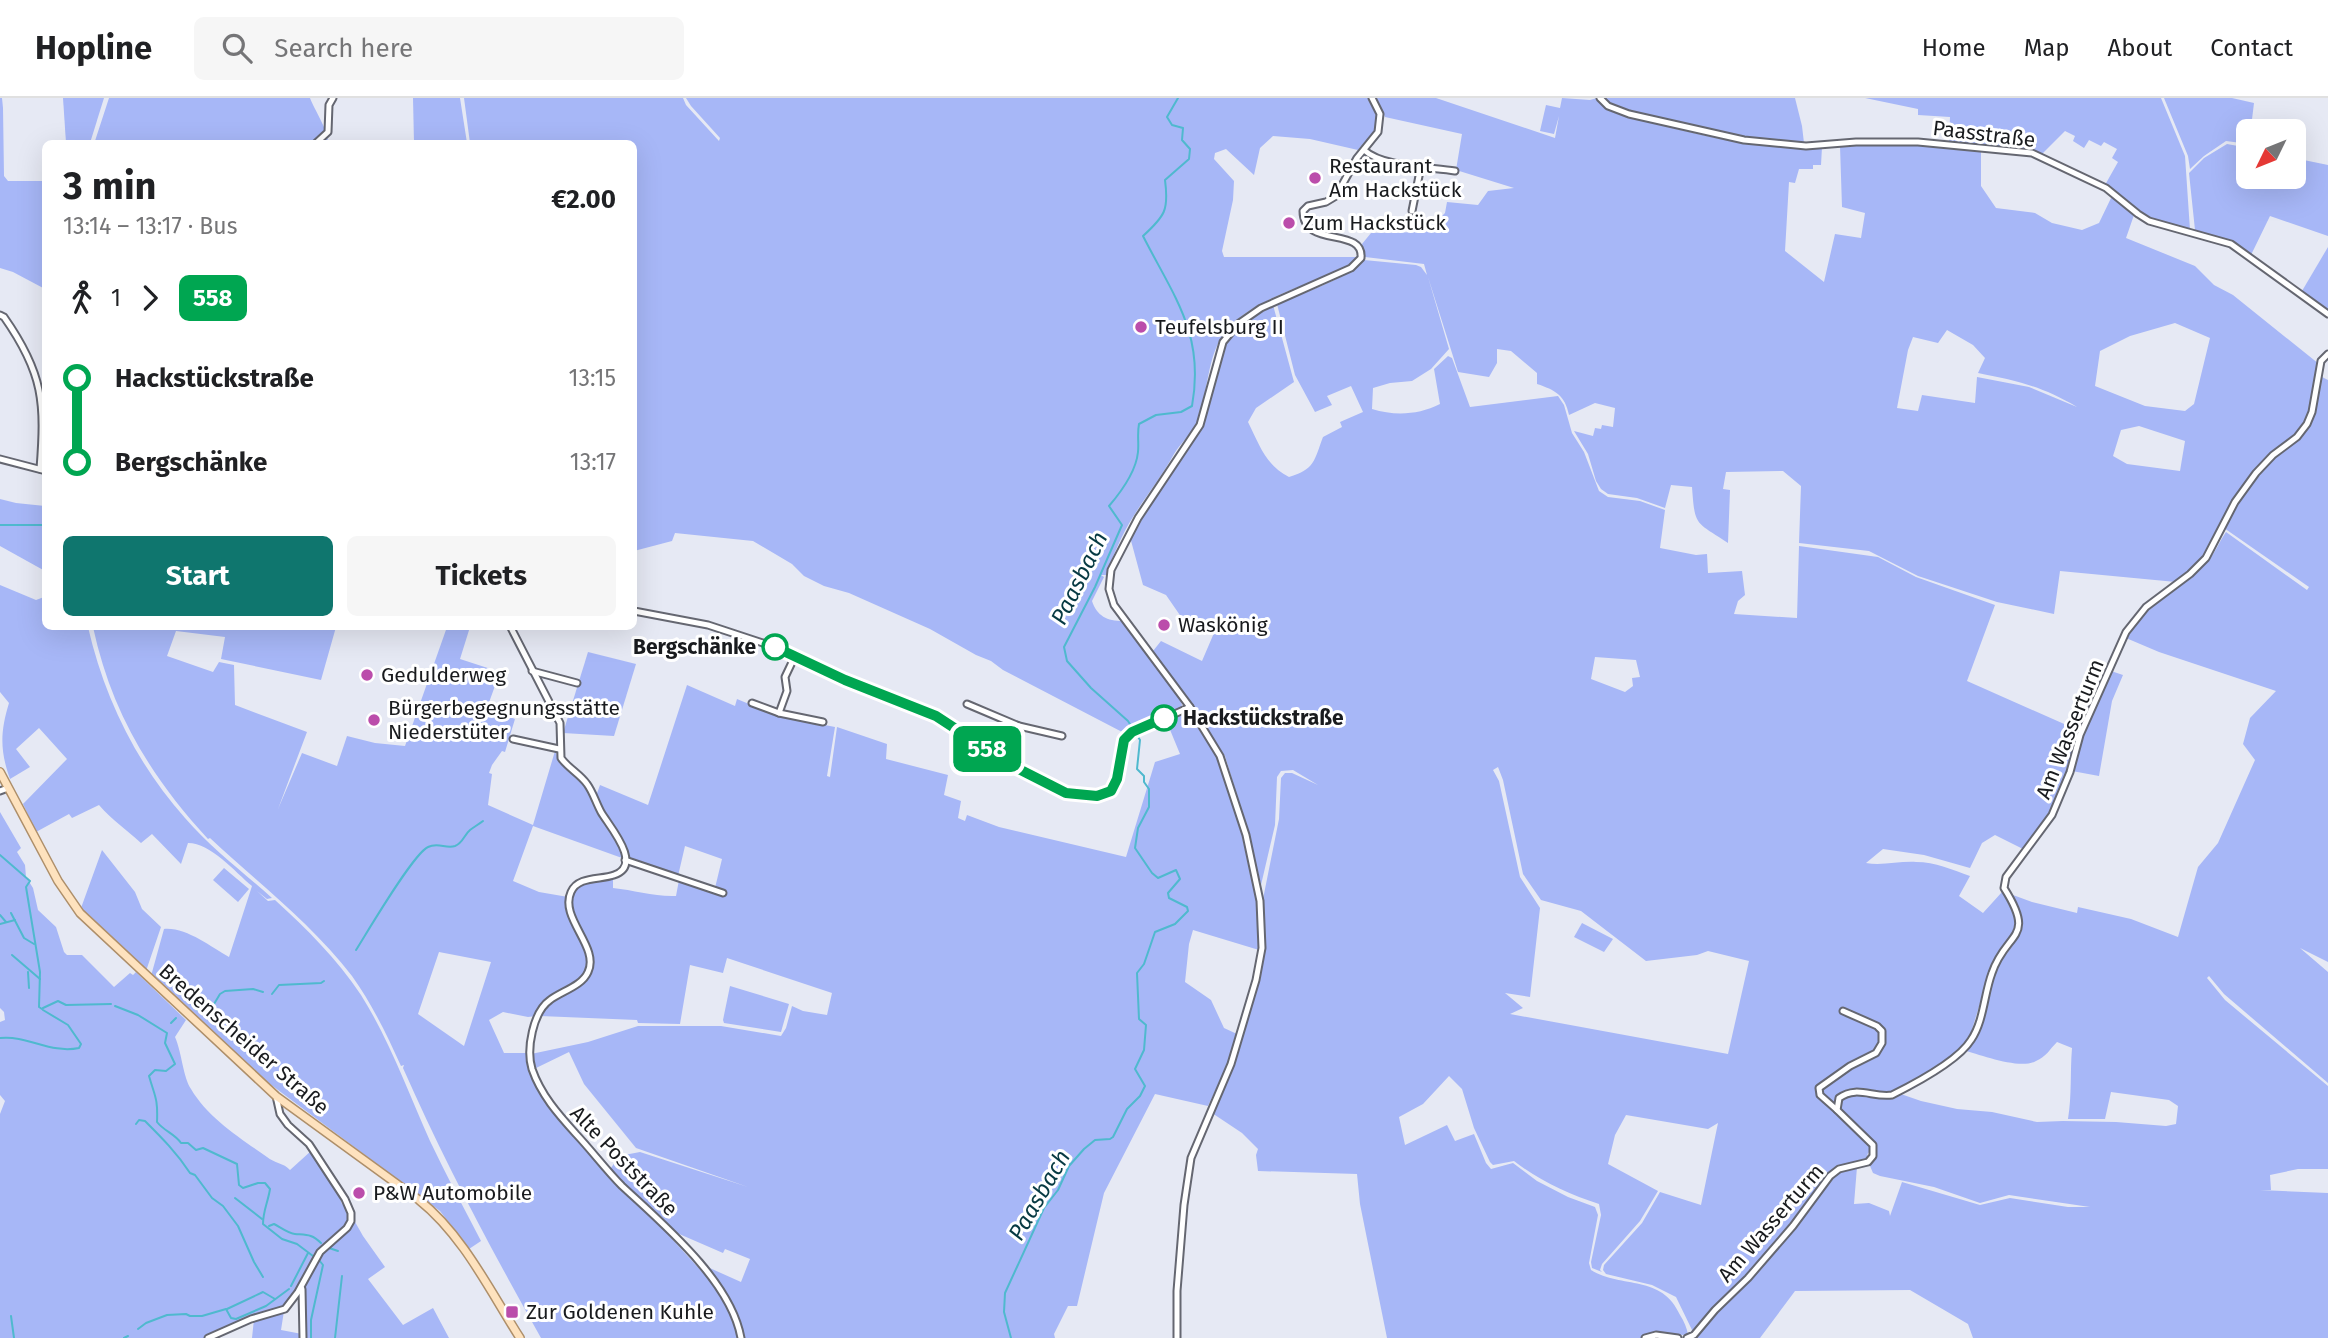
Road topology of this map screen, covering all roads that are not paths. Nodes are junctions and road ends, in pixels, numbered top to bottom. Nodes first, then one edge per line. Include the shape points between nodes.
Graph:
1 (333, 98) edge
2 (1372, 98) edge
3 (1600, 98) edge
4 (319, 140) edge
5 (1364, 150) junction
6 (1421, 166) junction
7 (1455, 171) dead end
8 (1412, 211) dead end
9 (2328, 314) edge
10 (0, 315) edge
11 (2328, 354) edge
12 (42, 403) edge
13 (0, 459) edge
14 (42, 470) edge
15 (637, 612) edge
16 (512, 630) edge
17 (795, 656) junction
18 (532, 671) junction
19 (577, 683) dead end
20 (752, 703) dead end
21 (967, 704) dead end
22 (1190, 707) junction
23 (779, 713) junction
24 (823, 722) dead end
25 (1019, 726) junction
26 (1062, 736) dead end
27 (513, 739) dead end
28 (559, 749) junction
29 (1011, 765) junction
30 (0, 772) edge
31 (4, 789) edge
32 (625, 860) junction
33 (723, 893) dead end
34 (1843, 1011) dead end
35 (276, 1096) junction
36 (1837, 1110) junction
37 (302, 1286) junction
38 (208, 1338) edge
39 (303, 1338) edge
40 (520, 1338) edge
41 (741, 1338) edge
42 (1177, 1338) edge
43 (1645, 1338) edge
44 (1678, 1338) edge
45 (1688, 1338) edge

1 - 4 street via 328,132
2 - 5 street via 1381,120
3 - 9 street, Paasstraße via 1629,114 1744,140 1807,146 1918,142 2032,153 2106,188 2149,221 2228,242
5 - 6 street via 1382,160
5 - 22 street via 1336,196 1303,211 1312,230 1350,240 1362,252 1361,258 1338,275 1261,308 1231,331 1219,351 1200,425 1138,518 1111,570 1109,589 1114,605
6 - 7 street
6 - 8 street
10 - 12 street via 26,351
11 - 36 street, Am Wasserturm via 2321,362 2312,412 2297,438 2256,473 2206,558 2146,607 2126,632 2080,735 2052,815 2006,877 2004,888 2020,924 1992,971 1971,1041 1946,1064 1899,1091 1886,1096 1847,1093 1838,1100
13 - 14 street
15 - 17 street via 708,625
16 - 18 street
17 - 23 street via 785,677 787,691
17 - 29 street via 936,716
18 - 19 street
18 - 28 street via 560,723
20 - 23 street
21 - 25 street
22 - 29 street via 1124,740 1115,786 1103,796 1066,793
22 - 42 street via 1214,745 1234,796 1258,887 1262,948 1231,1064 1191,1158 1177,1291
23 - 24 street
25 - 26 street
25 - 29 street
27 - 28 street
28 - 32 street via 562,761 589,787 621,843
30 - 31 main road, Bredenscheider Straße
31 - 35 main road, Bredenscheider Straße via 80,913
32 - 33 street
32 - 41 street, Alte Poststraße via 617,874 582,882 571,892 569,901 590,956 589,969 583,979 543,1007 531,1039 530,1060 558,1114 717,1285 734,1312
34 - 36 street, Am Wasserturm via 1877,1026 1883,1039 1876,1053 1819,1088 1820,1095
35 - 37 street via 280,1114 309,1144 351,1213 348,1226 322,1250
35 - 40 main road, Bredenscheider Straße via 439,1218
36 - 45 street, Am Wasserturm via 1873,1145 1872,1158 1830,1176 1748,1278
37 - 38 street via 284,1310
37 - 39 street
43 - 44 street

